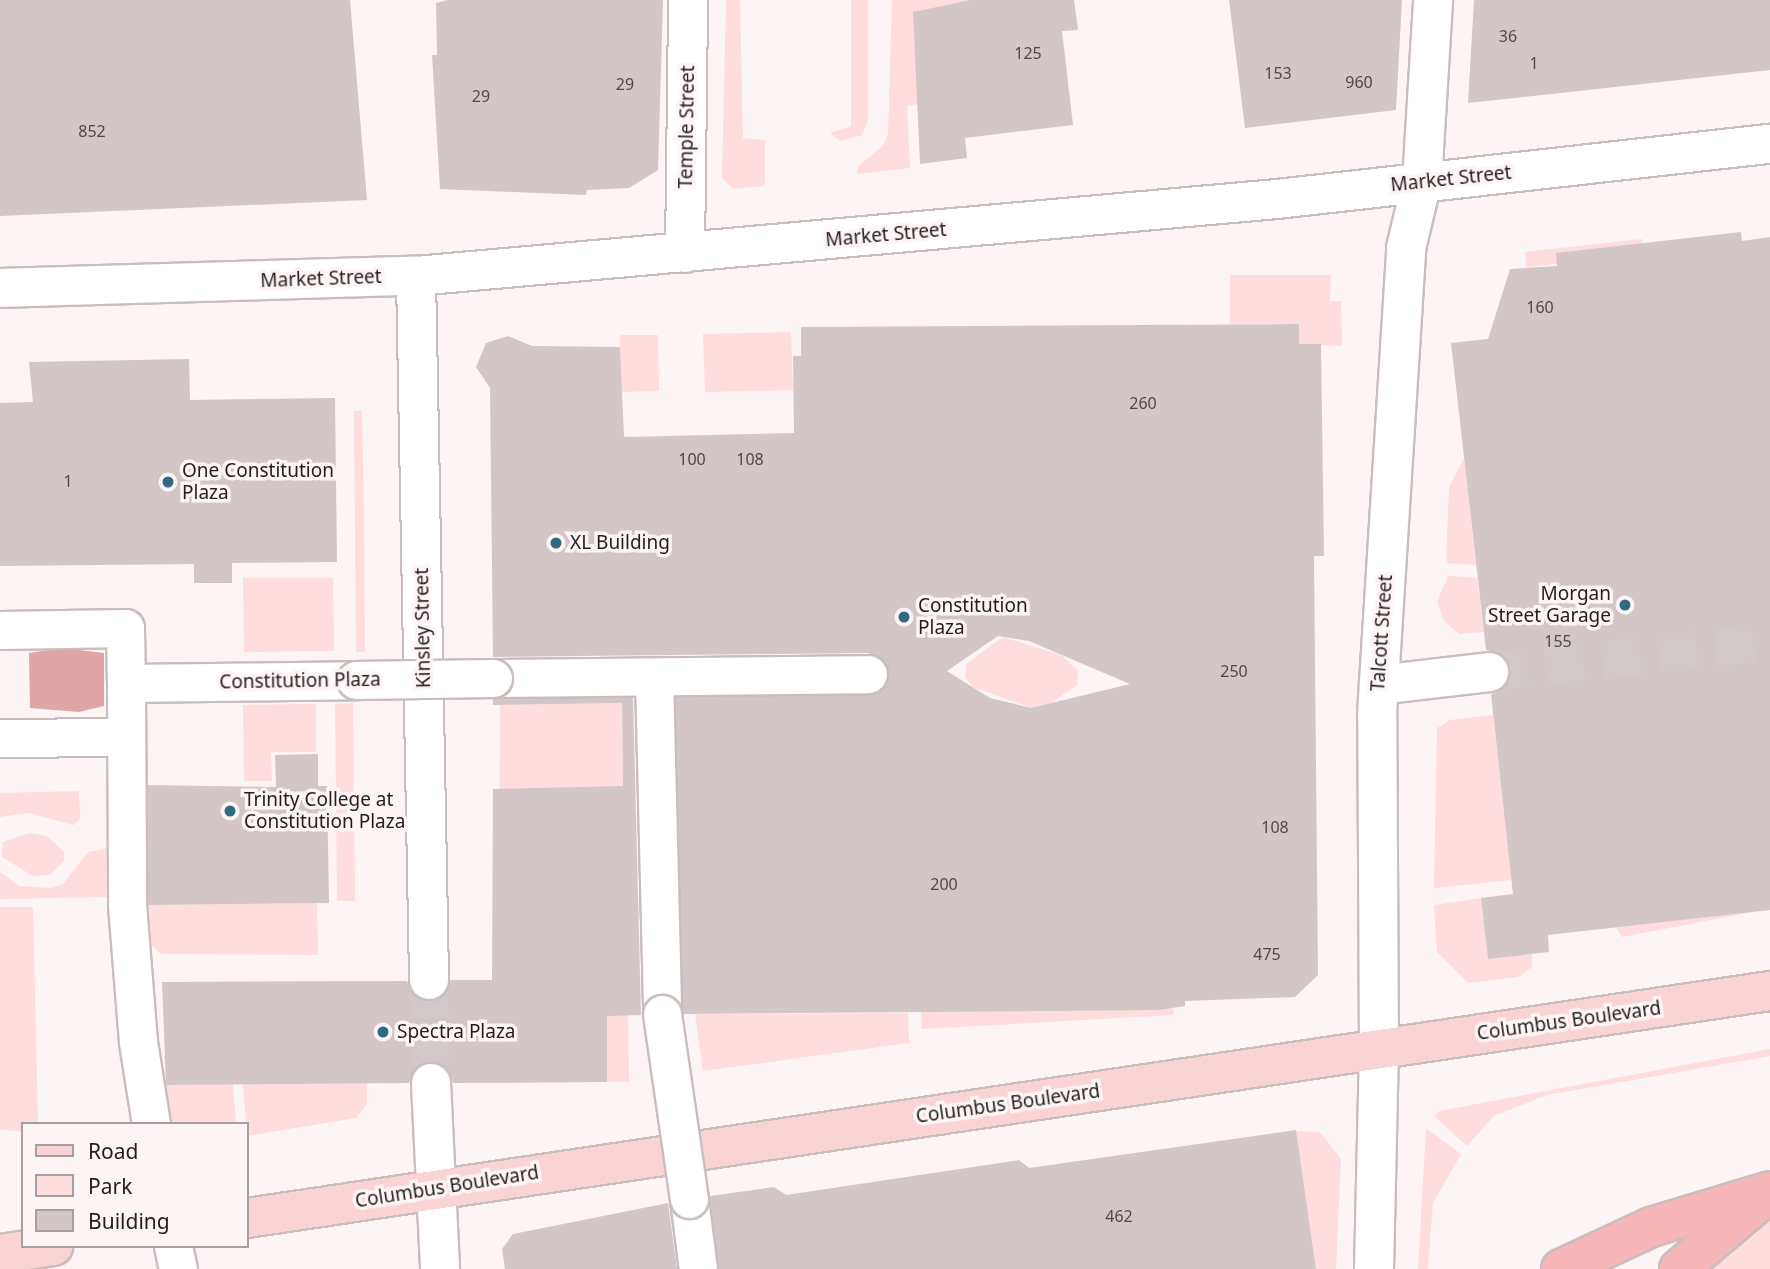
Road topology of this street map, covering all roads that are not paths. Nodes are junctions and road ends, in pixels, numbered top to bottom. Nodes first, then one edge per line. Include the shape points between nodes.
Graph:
1 (688, 0) edge
2 (1433, 0) edge
3 (1770, 144) edge
4 (1422, 182) junction
5 (685, 253) junction
6 (416, 276) junction
7 (0, 288) edge
8 (0, 629) edge
9 (1489, 672) tunnel mouth
10 (868, 674) dead end
11 (654, 677) junction
12 (125, 683) junction
13 (1379, 685) junction
14 (126, 737) junction
15 (0, 738) edge
16 (429, 980) tunnel mouth
17 (1770, 991) edge
18 (1379, 1049) junction
19 (431, 1083) tunnel mouth
20 (151, 1122) edge
21 (434, 1190) junction
22 (1770, 1192) edge
23 (248, 1218) edge
24 (40, 1248) edge
25 (173, 1248) edge
26 (0, 1254) edge
27 (177, 1269) edge
28 (440, 1269) edge
29 (698, 1269) edge
30 (1374, 1269) edge
31 (1561, 1269) edge
32 (1679, 1269) edge

1 - 5 street, Temple Street
2 - 4 street, Talcott Street
3 - 4 street, Market Street
4 - 5 street, Market Street
4 - 13 street, Talcott Street via 1406,248
5 - 6 street, Market Street
6 - 7 street, Market Street
6 - 16 street, Kinsley Street
8 - 12 street via 125,628
9 - 13 street
10 - 11 street, Constitution Plaza
11 - 12 street, Constitution Plaza, bridge
11 - 29 street, bridge via 662,1014
12 - 14 street
13 - 18 street, Talcott Street
14 - 15 street
14 - 20 street via 127,905
17 - 18 main road, Columbus Boulevard
18 - 21 main road, Columbus Boulevard
18 - 30 street, Talcott Street
19 - 21 street
21 - 23 main road, Columbus Boulevard
21 - 28 street
22 - 31 highway via 1651,1227
22 - 32 highway
24 - 26 main road
25 - 27 street

